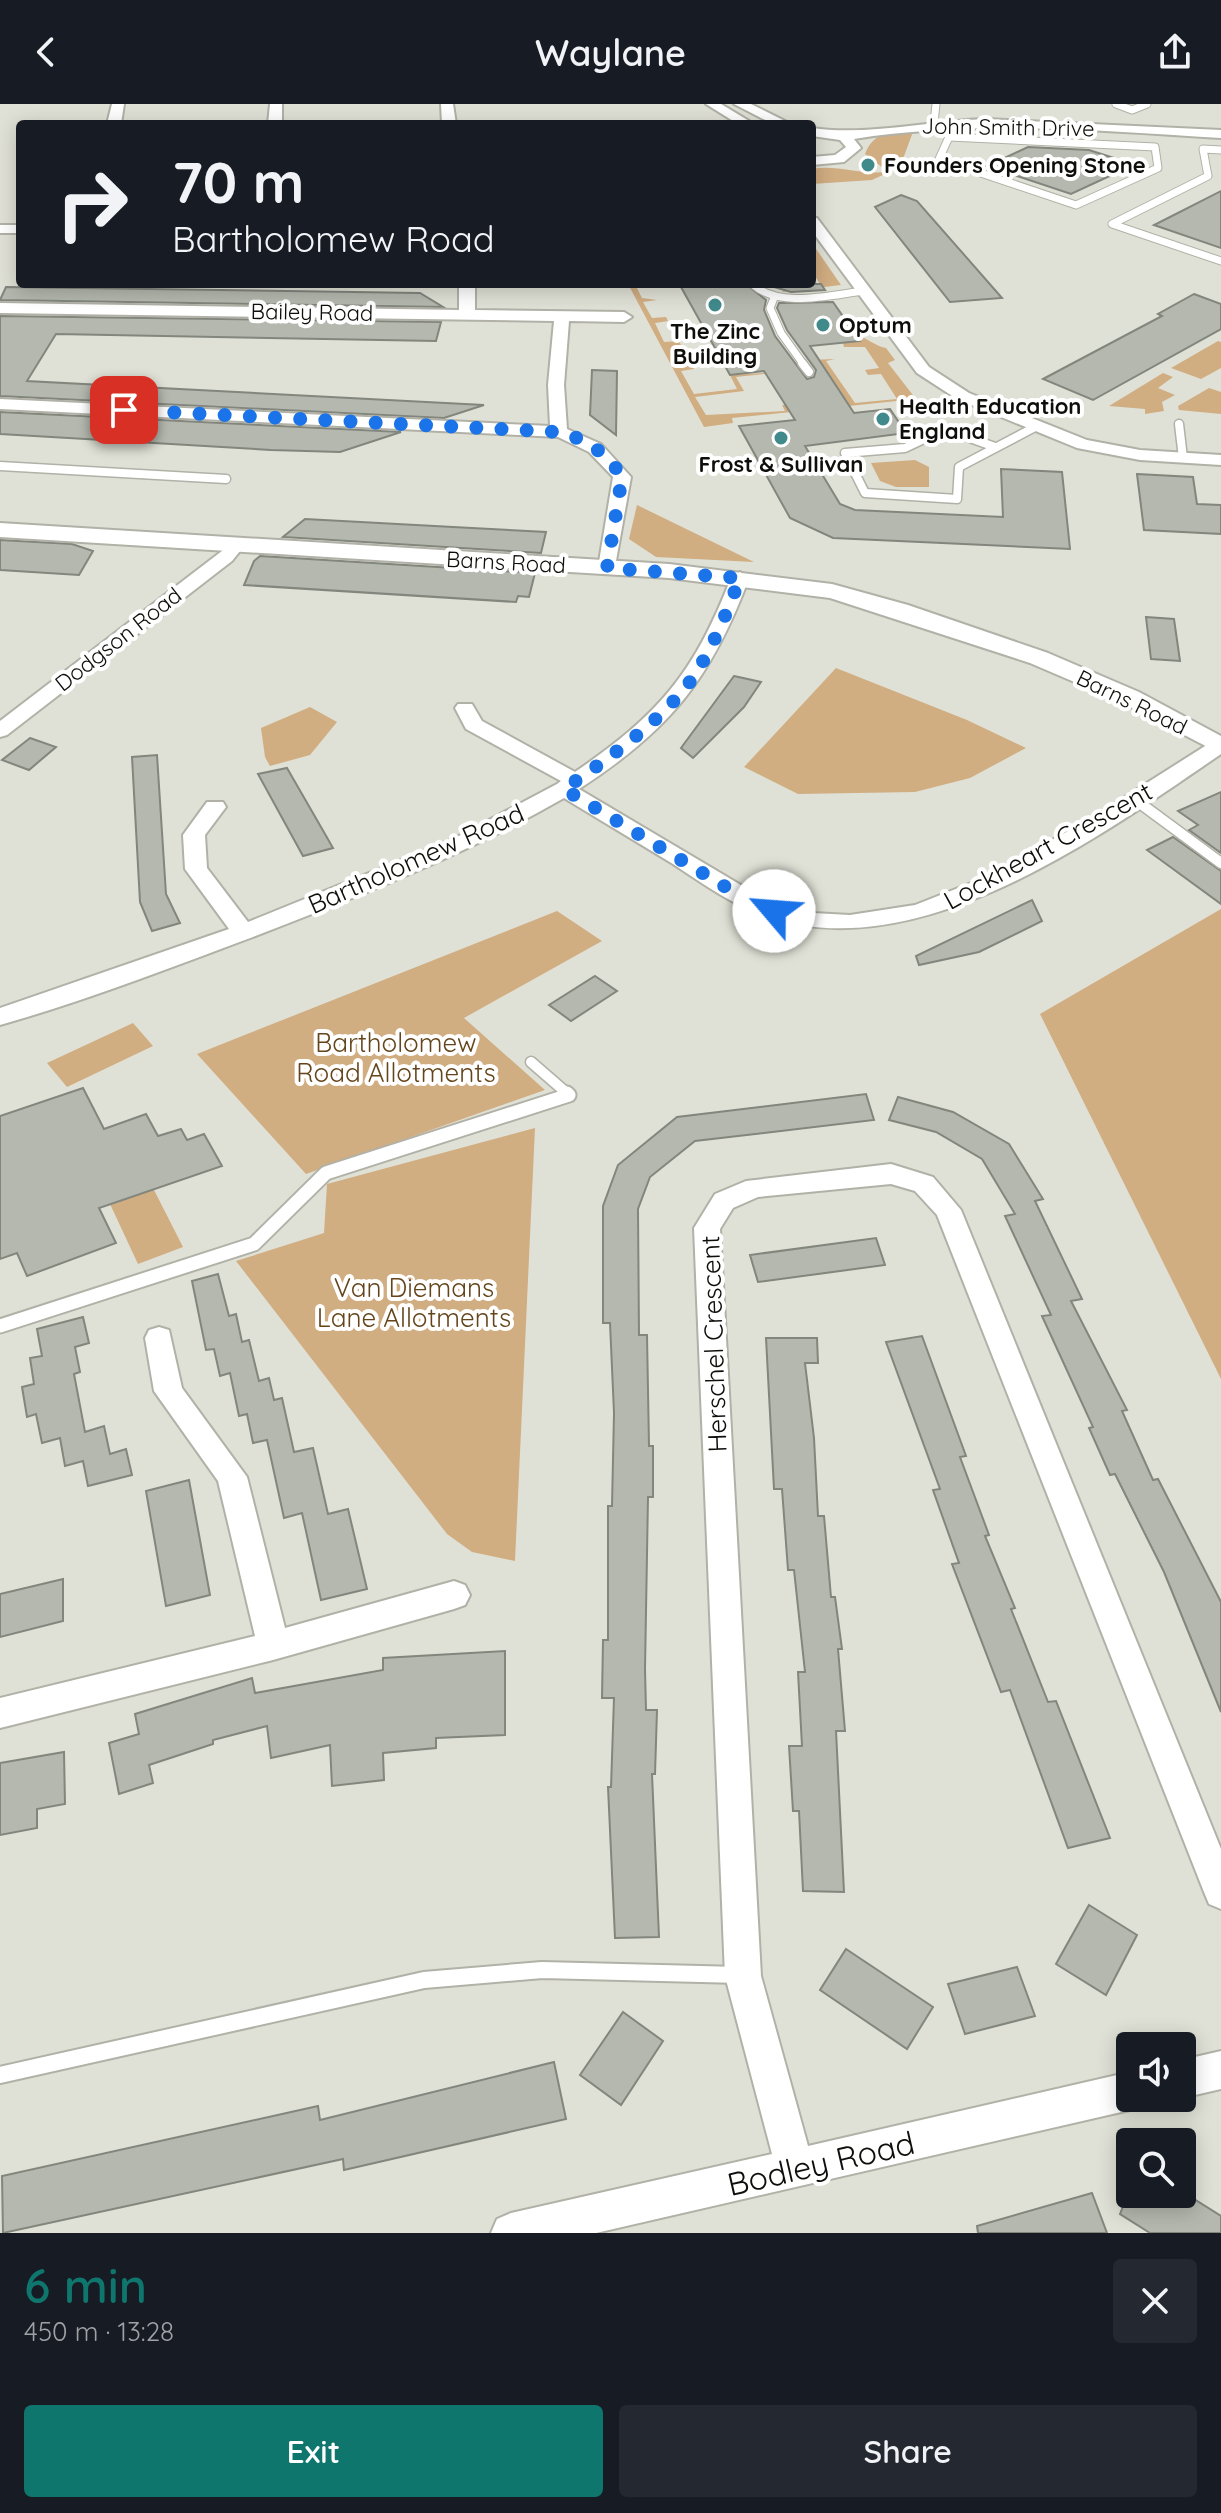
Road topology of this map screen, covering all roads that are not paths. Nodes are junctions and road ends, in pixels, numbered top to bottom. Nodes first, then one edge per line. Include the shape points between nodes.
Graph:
1 (712, 104) edge
2 (740, 104) edge
3 (936, 104) edge
4 (1116, 104) edge
5 (1147, 104) edge
6 (1132, 110) junction
7 (740, 120) edge
8 (775, 120) edge
9 (934, 123) junction
10 (1033, 124) junction
11 (1135, 129) junction
12 (816, 132) edge
13 (1221, 134) edge
14 (844, 137) junction
15 (1034, 141) junction
16 (1221, 150) edge
17 (816, 160) edge
18 (816, 226) edge
19 (1221, 261) edge
20 (467, 288) edge
21 (755, 288) edge
22 (864, 291) junction
23 (774, 298) junction
24 (0, 308) edge
25 (467, 314) junction
26 (562, 317) junction
27 (624, 317) dead end
28 (809, 372) dead end
29 (0, 404) edge
30 (1179, 424) dead end
31 (1035, 427) junction
32 (559, 432) junction
33 (995, 447) junction
34 (1183, 458) junction
35 (1221, 460) edge
36 (0, 466) edge
37 (226, 479) dead end
38 (0, 530) edge
39 (235, 546) junction
40 (607, 568) junction
41 (740, 578) junction
42 (465, 708) dead end
43 (0, 731) edge
44 (1221, 746) edge
45 (570, 785) junction
46 (1137, 801) junction
47 (215, 807) dead end
48 (1221, 863) edge
49 (244, 932) junction
50 (0, 1017) edge
51 (531, 1062) dead end
52 (0, 1326) edge
53 (159, 1338) dead end
54 (454, 1595) dead end
55 (273, 1646) junction
56 (0, 1713) edge
57 (1221, 1892) edge
58 (743, 1976) junction
59 (1221, 2070) edge
60 (0, 2075) edge
61 (1196, 2076) edge
62 (1116, 2094) edge
63 (795, 2170) junction
64 (511, 2233) edge

1 - 7 street
2 - 8 street
3 - 9 lane
4 - 6 lane
5 - 6 lane
6 - 11 lane
9 - 10 street, John Smith Drive
9 - 14 street, John Smith Drive
10 - 11 street, John Smith Drive
10 - 15 lane
11 - 13 street, John Smith Drive
12 - 14 street, John Smith Drive
14 - 17 street via 854,148 847,156
15 - 15 lane via 949,137 939,159 1076,205 1158,168 1155,147
16 - 19 lane via 1203,149 1208,176 1112,224
18 - 22 street
20 - 25 street
21 - 23 lane
22 - 23 lane
22 - 31 street via 923,370 963,396
23 - 28 lane via 770,308 781,333
24 - 25 street, Bailey Road
25 - 26 street, Bailey Road
26 - 27 street, Bailey Road
26 - 32 street via 556,385
29 - 32 street
30 - 34 lane
31 - 33 lane
31 - 34 street via 1083,444
32 - 40 street via 597,449 622,477
33 - 33 lane via 959,467 957,499 865,493 845,453 905,448 945,429
34 - 35 street
36 - 37 lane
38 - 39 street, Barns Road
39 - 40 street, Barns Road
39 - 43 street, Dodgson Road
40 - 41 street, Barns Road
41 - 44 street, Barns Road via 832,591 977,635 1130,697
41 - 45 street, Bartholomew Road via 723,623 691,680 622,746
42 - 45 street, Lockheart Crescent via 473,725
44 - 46 street, Lockheart Crescent
45 - 46 street, Lockheart Crescent via 729,889 774,911 837,922 886,920 976,892
45 - 49 street, Bartholomew Road via 478,837
46 - 48 lane
47 - 49 street via 194,835 196,869
49 - 50 street, Bartholomew Road
51 - 52 lane via 569,1095 326,1173 254,1244
53 - 55 street via 168,1391 232,1477
54 - 55 street
55 - 56 street
57 - 58 street, Herschel Crescent via 948,1210 924,1184 891,1174 755,1188 724,1201 707,1228
58 - 60 lane via 481,1971
58 - 63 street, Herschel Crescent
59 - 61 street
62 - 63 street, Bodley Road
63 - 64 street, Bodley Road

